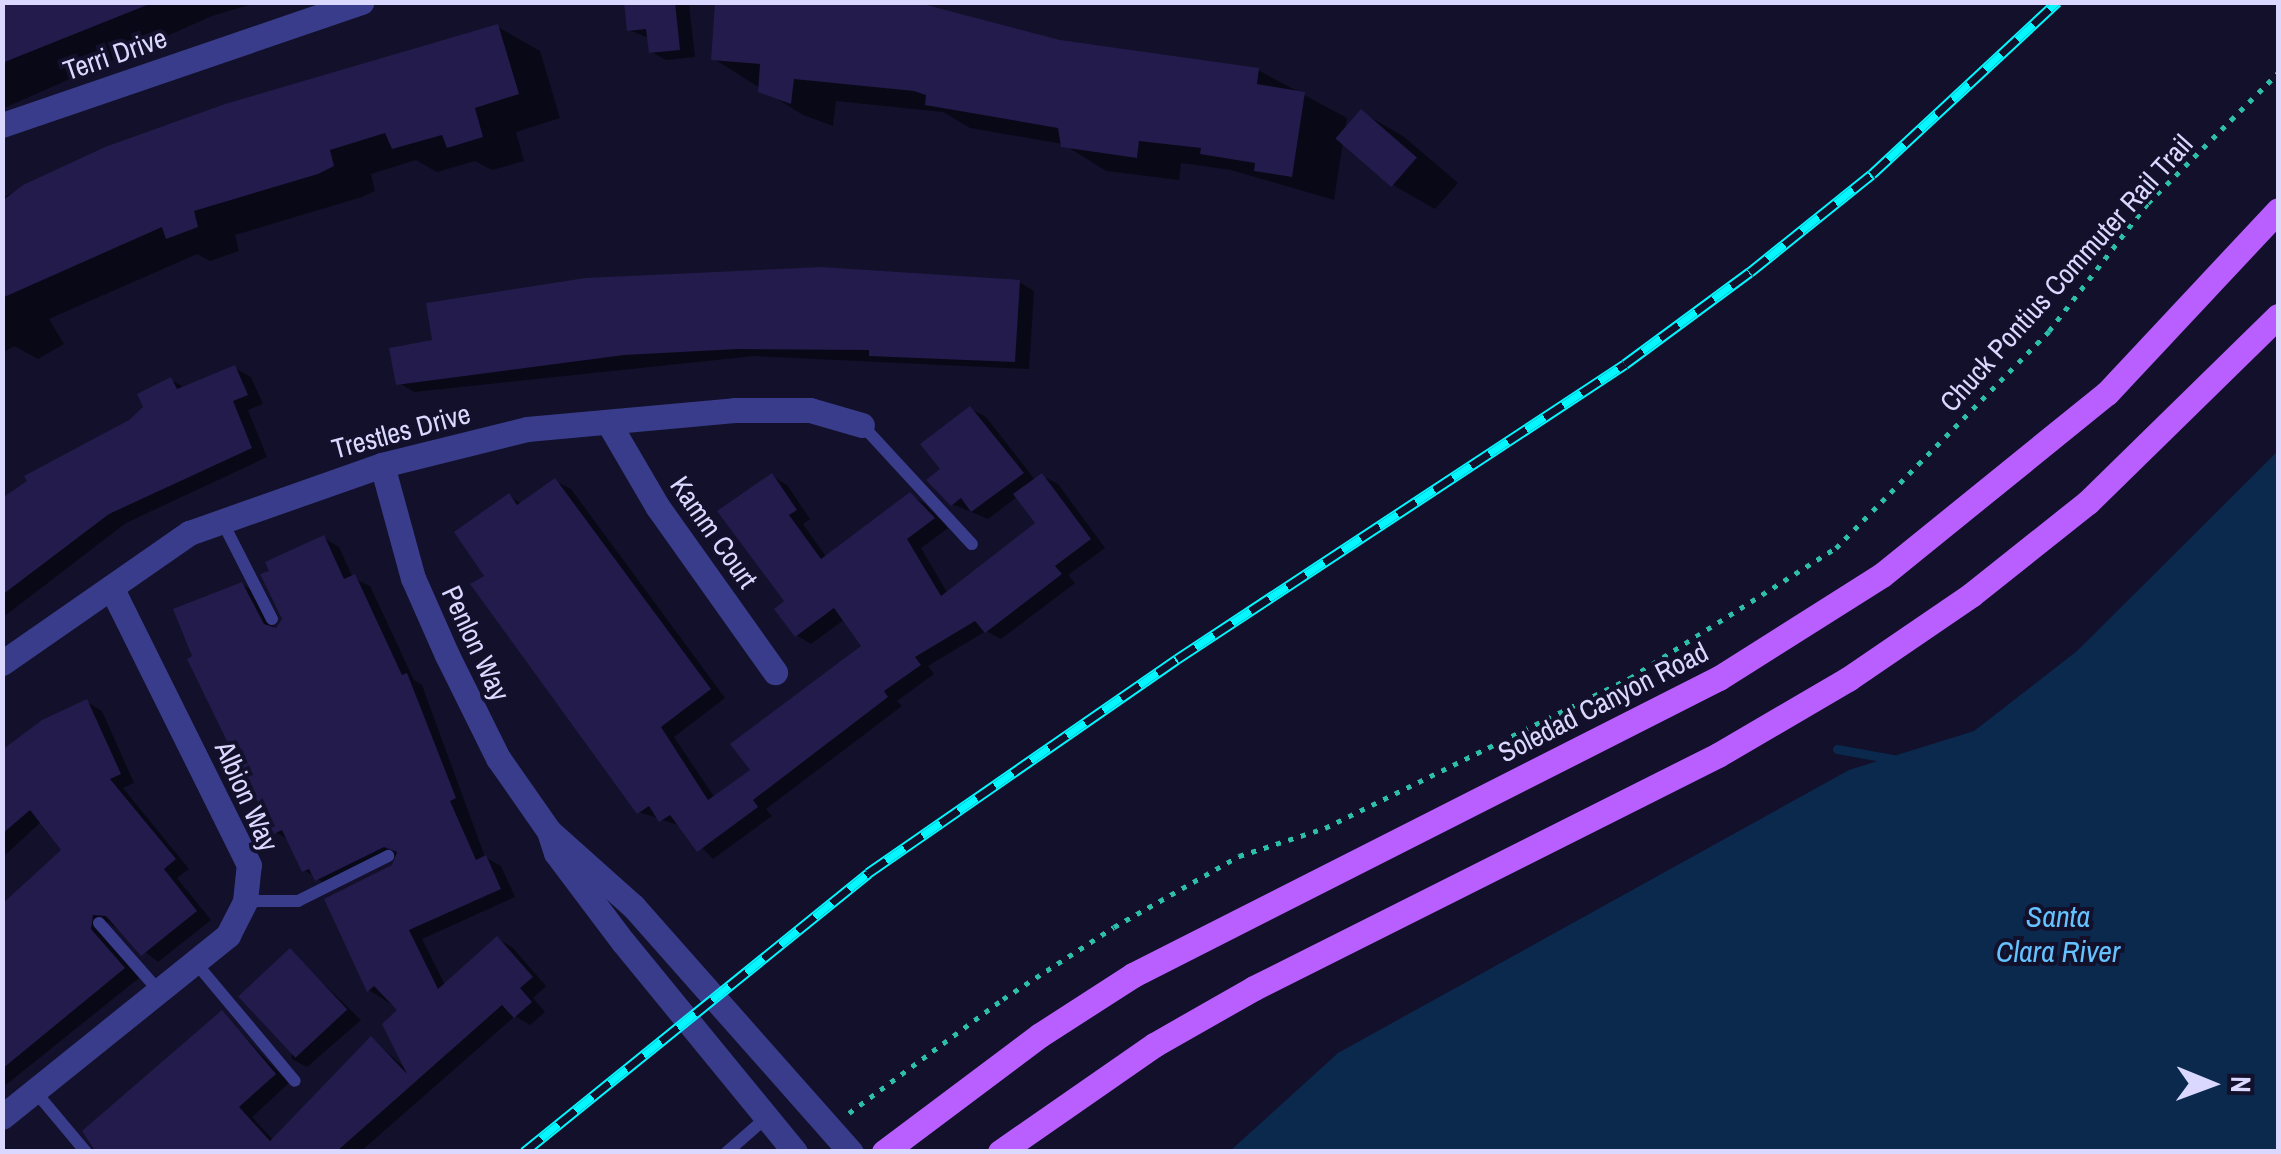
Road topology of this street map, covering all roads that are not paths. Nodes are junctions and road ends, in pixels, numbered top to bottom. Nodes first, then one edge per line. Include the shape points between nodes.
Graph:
1 (362, 2) edge
2 (330, 7) edge
3 (2, 125) edge
4 (2278, 210) edge
5 (2278, 316) edge
6 (608, 422) junction
7 (862, 425) joint
8 (382, 465) junction
9 (222, 521) junction
10 (972, 544) dead end
11 (111, 587) junction
12 (272, 619) dead end
13 (2, 663) edge
14 (776, 672) dead end
15 (549, 830) junction
16 (388, 856) dead end
17 (245, 901) junction
18 (99, 923) dead end
19 (196, 962) junction
20 (159, 991) junction
21 (295, 1081) dead end
22 (34, 1090) junction
23 (2, 1117) edge
24 (767, 1117) junction
25 (86, 1152) edge
26 (727, 1152) edge
27 (795, 1152) edge
28 (851, 1152) edge
29 (884, 1152) edge
30 (1000, 1152) edge

1 - 2 street, Terri Drive
2 - 3 street, Terri Drive
4 - 29 main road, Soledad Canyon Road via 2108,393 1882,575 1719,678 1133,975 1040,1034
5 - 30 main road via 2088,502 1971,595 1848,679 1718,755 1254,988 1154,1045
6 - 7 street, Trestles Drive via 810,410
6 - 8 street, Trestles Drive via 527,429
6 - 14 street, Kamm Court via 657,506
7 - 10 lane
8 - 9 street, Trestles Drive
8 - 15 street, Penlon Way via 414,578 447,655 498,758
9 - 11 street, Trestles Drive via 189,534
9 - 12 lane
11 - 13 street, Trestles Drive
11 - 17 street, Albion Way via 249,866
15 - 24 street via 556,853 604,917
15 - 28 street via 633,906
16 - 17 lane via 298,901
17 - 19 street via 228,934
18 - 20 lane
19 - 20 street
19 - 21 lane
20 - 22 street
22 - 23 street
22 - 25 lane
24 - 26 lane
24 - 27 street

